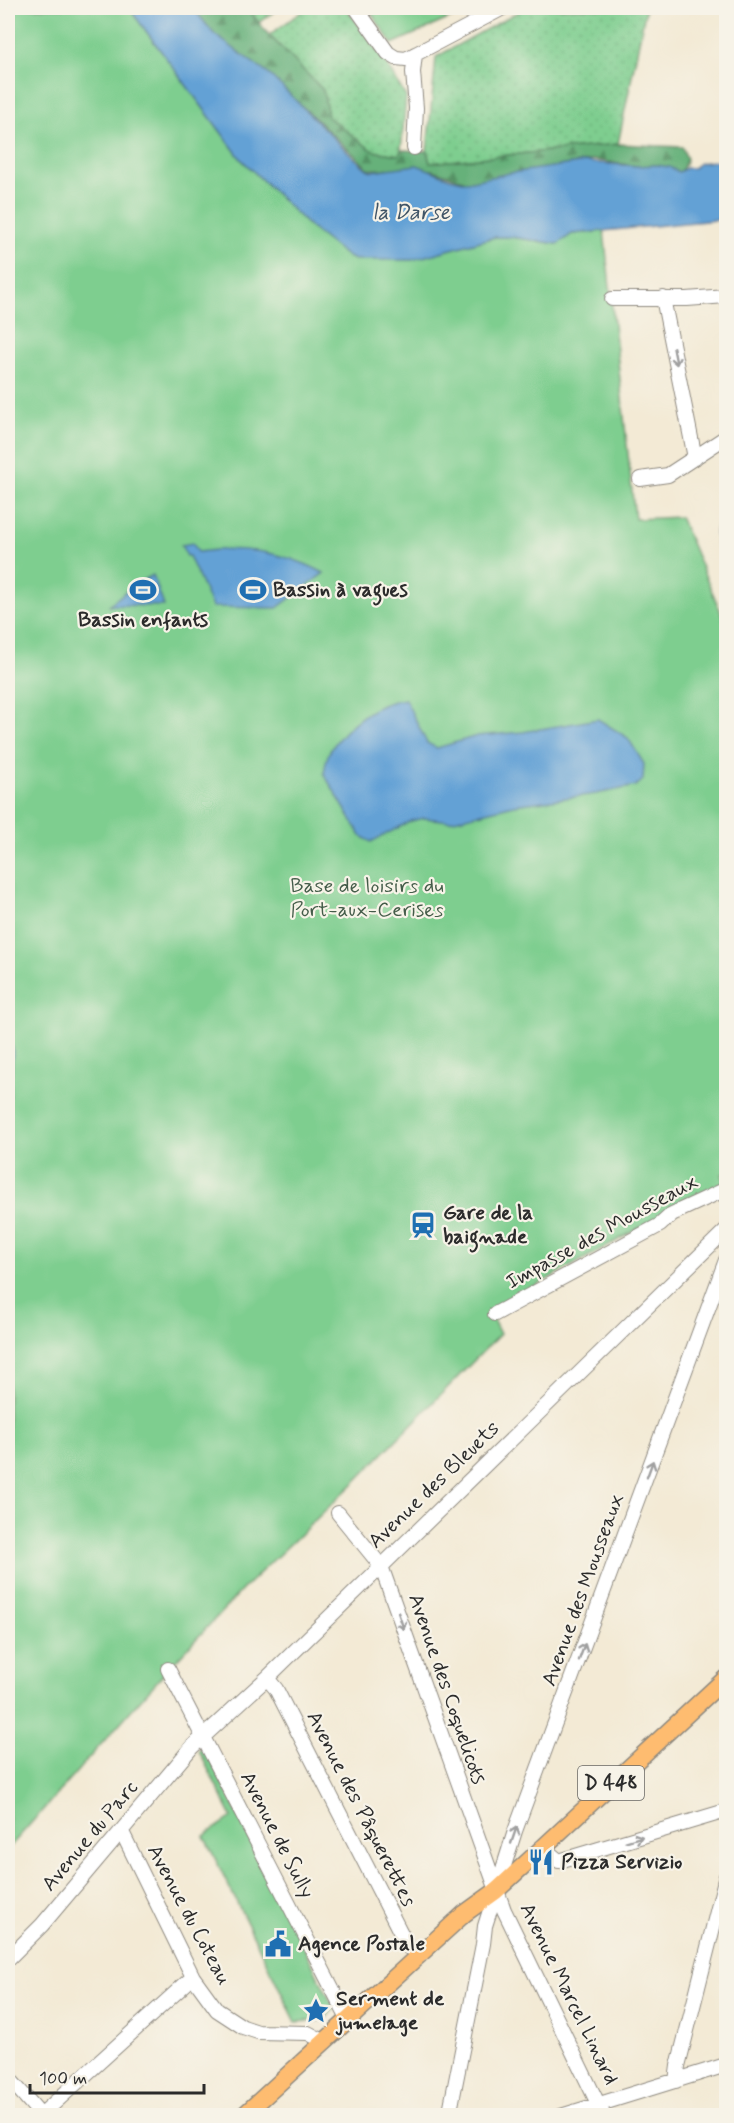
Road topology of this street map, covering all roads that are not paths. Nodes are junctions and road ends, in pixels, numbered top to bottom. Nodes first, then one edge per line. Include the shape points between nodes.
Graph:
1 (356, 8) edge
2 (503, 8) edge
3 (415, 54) junction
4 (414, 148) dead end
5 (726, 296) edge
6 (663, 298) junction
7 (612, 299) dead end
8 (726, 437) edge
9 (695, 458) junction
10 (640, 480) dead end
11 (726, 1197) edge
12 (726, 1230) edge
13 (726, 1260) edge
14 (495, 1314) dead end
15 (338, 1513) dead end
16 (381, 1566) junction
17 (168, 1669) dead end
18 (267, 1678) junction
19 (726, 1678) edge
20 (203, 1737) junction
21 (726, 1811) edge
22 (122, 1832) junction
23 (542, 1847) junction
24 (726, 1876) edge
25 (496, 1890) junction
26 (421, 1955) junction
27 (8, 1959) edge
28 (193, 1977) junction
29 (349, 2021) junction
30 (325, 2042) junction
31 (726, 2065) edge
32 (8, 2077) edge
33 (676, 2081) junction
34 (602, 2110) edge
35 (41, 2115) edge
36 (243, 2115) edge
37 (449, 2115) edge
38 (561, 2115) edge

1 - 3 street via 388,53 406,59
2 - 3 street
3 - 4 street
5 - 6 street
6 - 7 street
6 -> 9 street
8 - 9 street
9 - 10 street via 668,475
11 - 14 street, Impasse des Mousseaux via 724,1190 672,1214 660,1225
12 - 16 street, Avenue des Bleuets
25 -> 13 street, Avenue des Mousseaux
15 - 16 street, Avenue des Coquelicots
16 - 18 street, Avenue des Bleuets
16 -> 25 street, Avenue des Coquelicots
17 - 20 street, Avenue de Sully
18 - 20 street, Avenue des Bleuets
18 - 26 street, Avenue des Pâquerettes via 408,1947
19 - 23 main road, D 448
20 - 22 street, Avenue du Parc
20 - 29 street, Avenue de Sully
23 -> 21 street via 559,1861
22 - 27 street, Avenue du Parc
22 - 28 street, Avenue du Coteau
23 - 25 main road, D 448
24 - 33 street
25 - 26 main road, D 448
25 - 34 street, Avenue Marcel Linard
25 - 37 street, Avenue des Mousseaux via 485,1926
26 - 29 main road, D 448
28 - 30 street, Avenue du Coteau via 217,2010 243,2027 258,2032 308,2033
28 - 35 street
29 - 30 main road, D 448
30 - 36 main road, D 448
31 - 33 street
32 - 35 street
33 - 34 street
34 - 38 street

